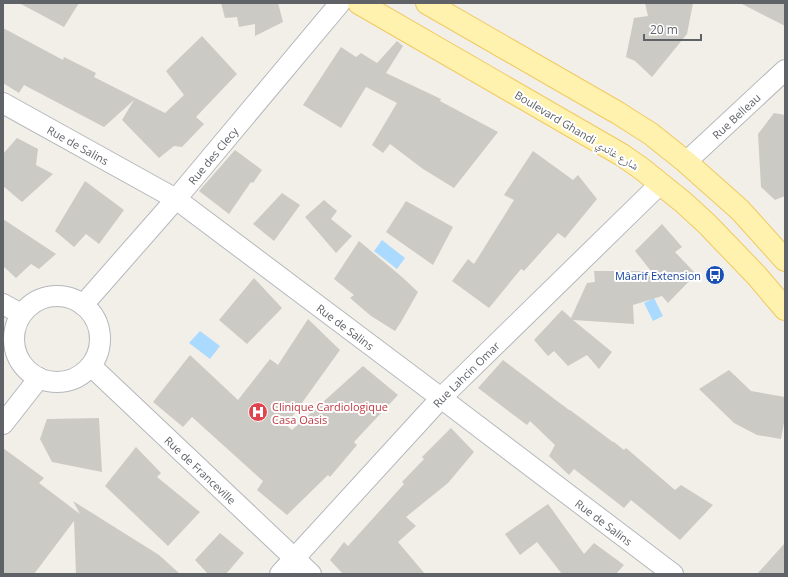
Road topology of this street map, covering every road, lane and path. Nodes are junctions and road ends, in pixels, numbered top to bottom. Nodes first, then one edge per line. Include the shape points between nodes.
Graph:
1 (340, 3) edge
2 (359, 3) edge
3 (427, 3) edge
4 (785, 70) edge
5 (3, 103) edge
6 (686, 162) junction
7 (660, 184) junction
8 (176, 199) junction
9 (785, 260) edge
10 (3, 304) edge
11 (83, 305) junction
12 (785, 309) edge
13 (21, 314) junction
14 (91, 366) junction
15 (39, 378) junction
16 (441, 398) junction
17 (3, 424) edge
18 (294, 558) junction
19 (280, 574) edge
20 (311, 574) edge
21 (673, 574) edge

1 - 8 street, Rue des Clecy
2 - 7 main road, Boulevard Ghandi شارع غاندي via 622,155
3 - 6 main road via 618,113
4 - 6 street, Rue Belleau
5 - 8 street, Rue de Salins
6 - 9 main road via 740,210
7 - 12 main road, Boulevard Ghandi شارع غاندي via 712,229
7 - 16 street, Rue Lahcin Omar
8 - 11 street, Rue des Clecy
8 - 16 street, Rue de Salins
10 - 13 street
11 - 13 street via 61,296 50,297 34,302
11 - 14 street via 94,318 100,339
13 - 15 street via 14,330 14,348 25,368
14 - 15 street via 69,380 54,382
14 - 18 street, Rue de Franceville
15 - 17 street
16 - 18 street, Rue Lahcin Omar
16 - 21 street, Rue de Salins
18 - 19 street, Rue Lahcin Omar
18 - 20 street, Rue de Franceville

